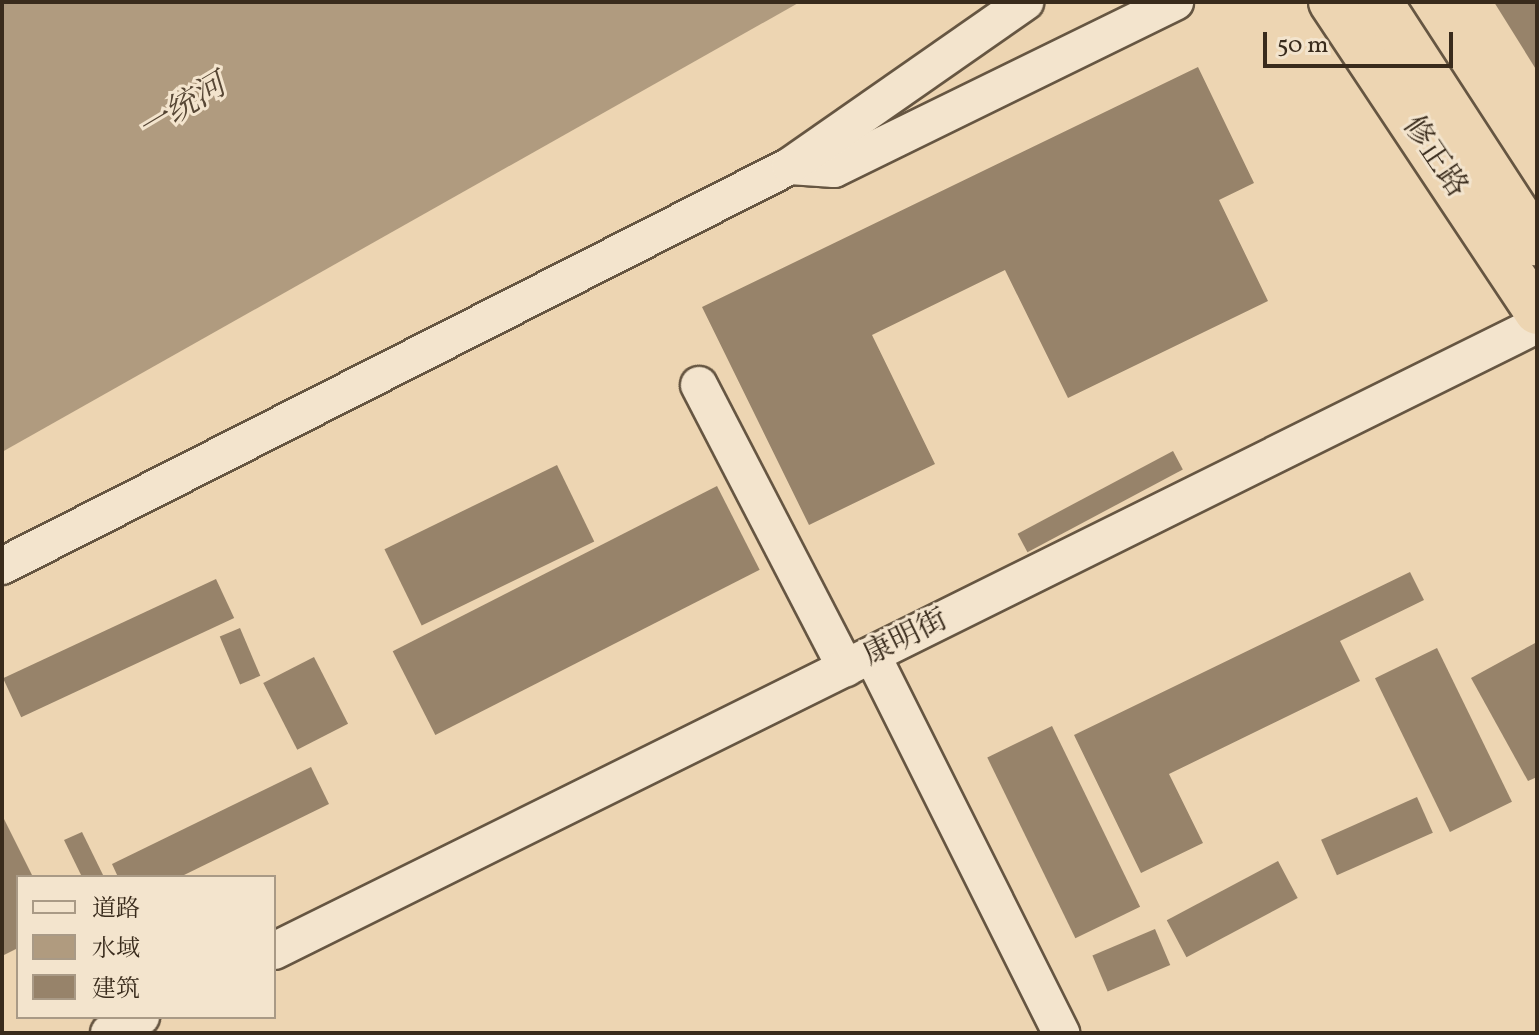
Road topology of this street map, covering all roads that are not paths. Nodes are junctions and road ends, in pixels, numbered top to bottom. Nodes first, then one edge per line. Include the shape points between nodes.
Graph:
1 (1025, 2) edge
2 (1175, 2) edge
3 (1331, 2) edge
4 (1380, 2) edge
5 (790, 166) junction
6 (1537, 244) edge
7 (1537, 312) edge
8 (1537, 325) edge
9 (699, 385) dead end
10 (2, 566) edge
11 (859, 661) junction
12 (276, 950) edge
13 (137, 1019) edge
14 (109, 1033) edge
15 (1061, 1033) edge

1 - 5 street
2 - 5 street via 834,169
3 - 7 highway, 修正路
4 - 6 highway, 修正路
5 - 10 street
8 - 11 street, 康明街
9 - 11 street
11 - 12 street, 康明街
11 - 15 street
13 - 14 street

